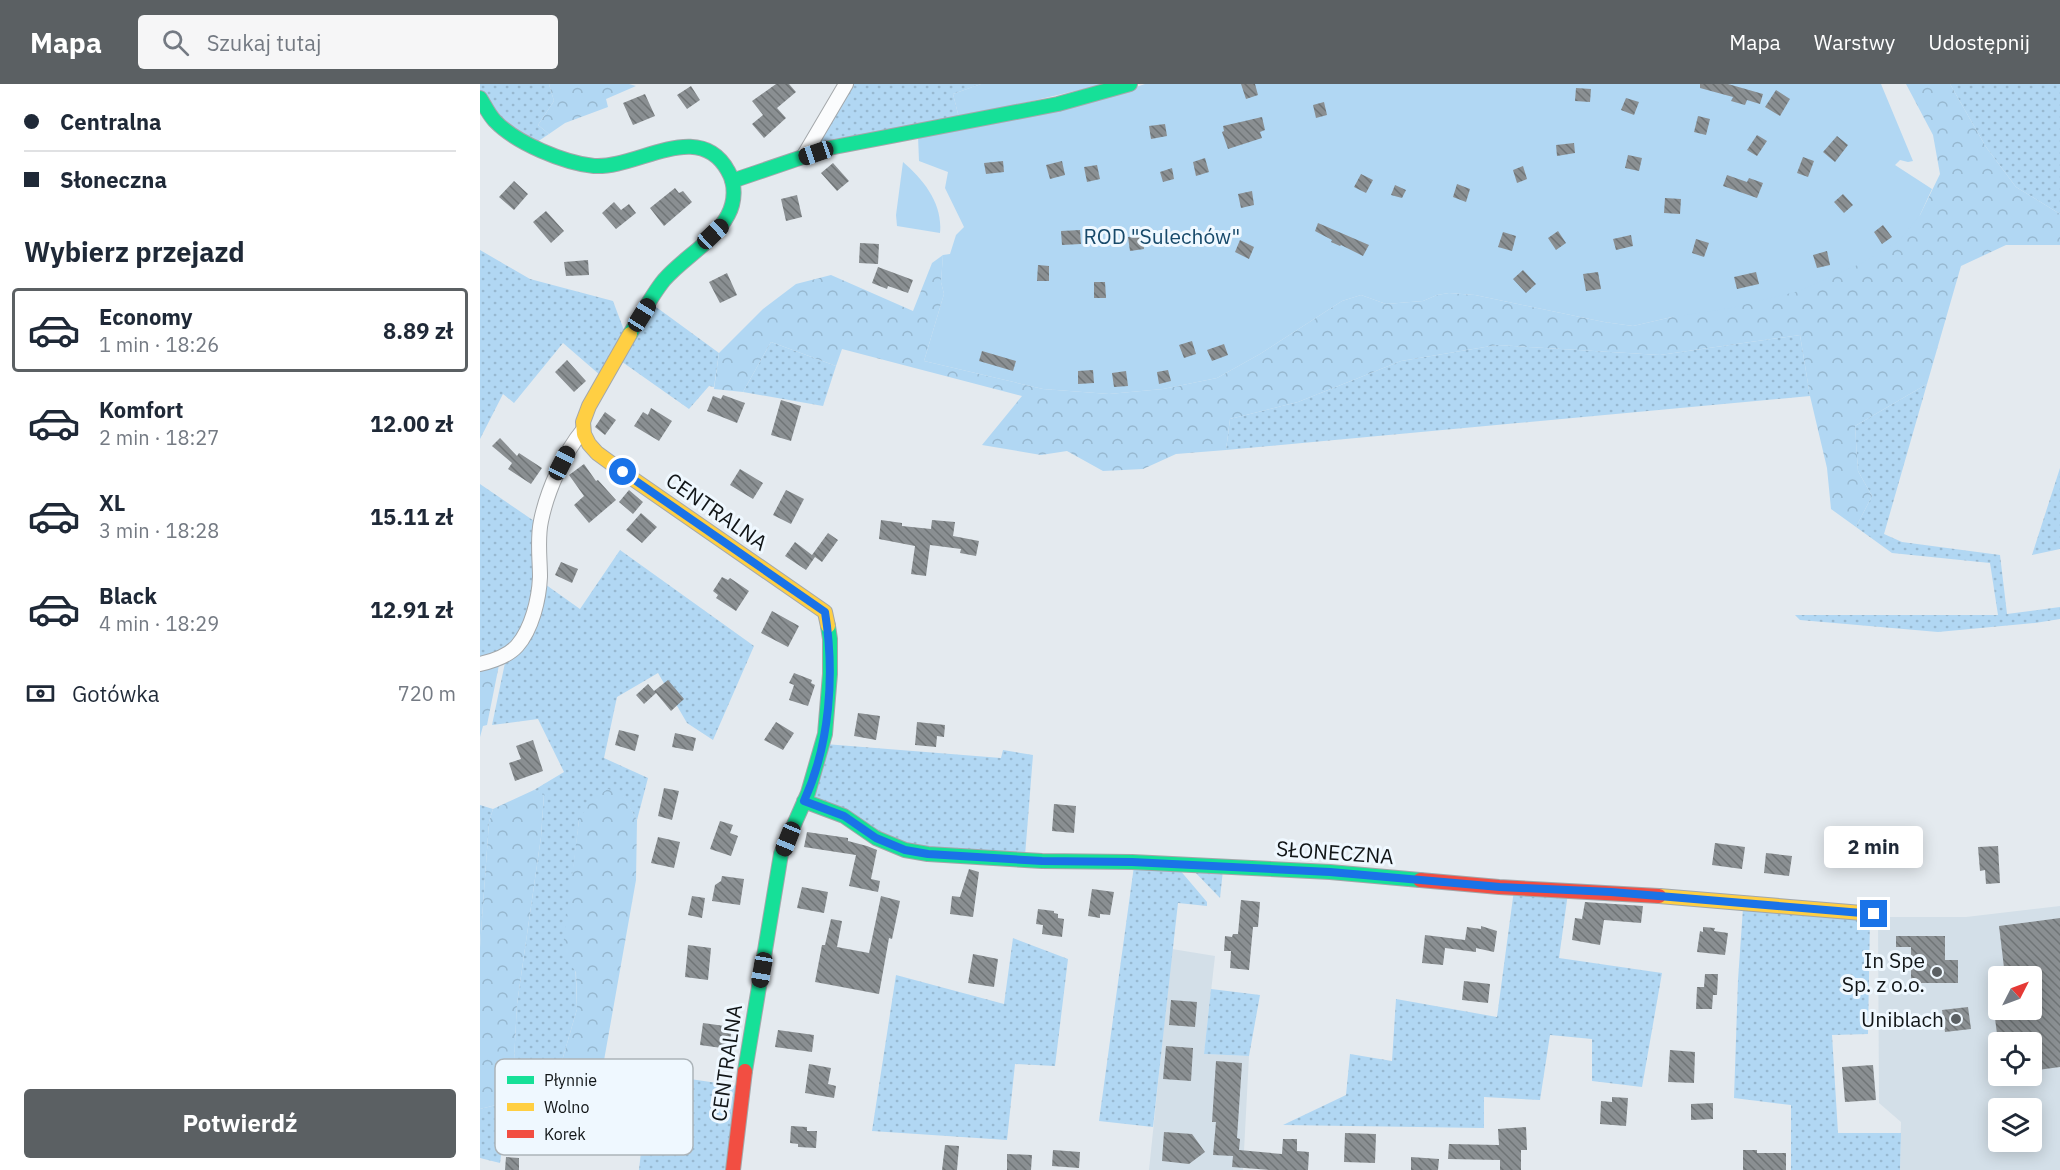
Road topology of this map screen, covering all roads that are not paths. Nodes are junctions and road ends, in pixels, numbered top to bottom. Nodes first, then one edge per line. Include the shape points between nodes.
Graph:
1 (846, 84) edge
2 (1130, 84) edge
3 (480, 98) edge
4 (803, 158) junction
5 (732, 182) junction
6 (584, 430) junction
7 (480, 664) edge
8 (804, 801) junction
9 (1874, 914) dead end
10 (733, 1170) edge

1 - 4 street
2 - 4 street via 1058,105 830,148
3 - 5 street via 495,120 515,138 573,162 597,166 619,163 684,146 708,150 721,160
4 - 5 street
5 - 6 street via 733,205 723,224 664,280 584,416
6 - 7 street via 562,463 540,523 540,580 529,624 517,646 504,656
6 - 8 street, CENTRALNA via 592,448 623,472 825,612 830,639 825,734
8 - 9 street, SŁONECZNA via 844,816 876,838 928,854 1330,872
8 - 10 street, CENTRALNA via 782,854 744,1077

